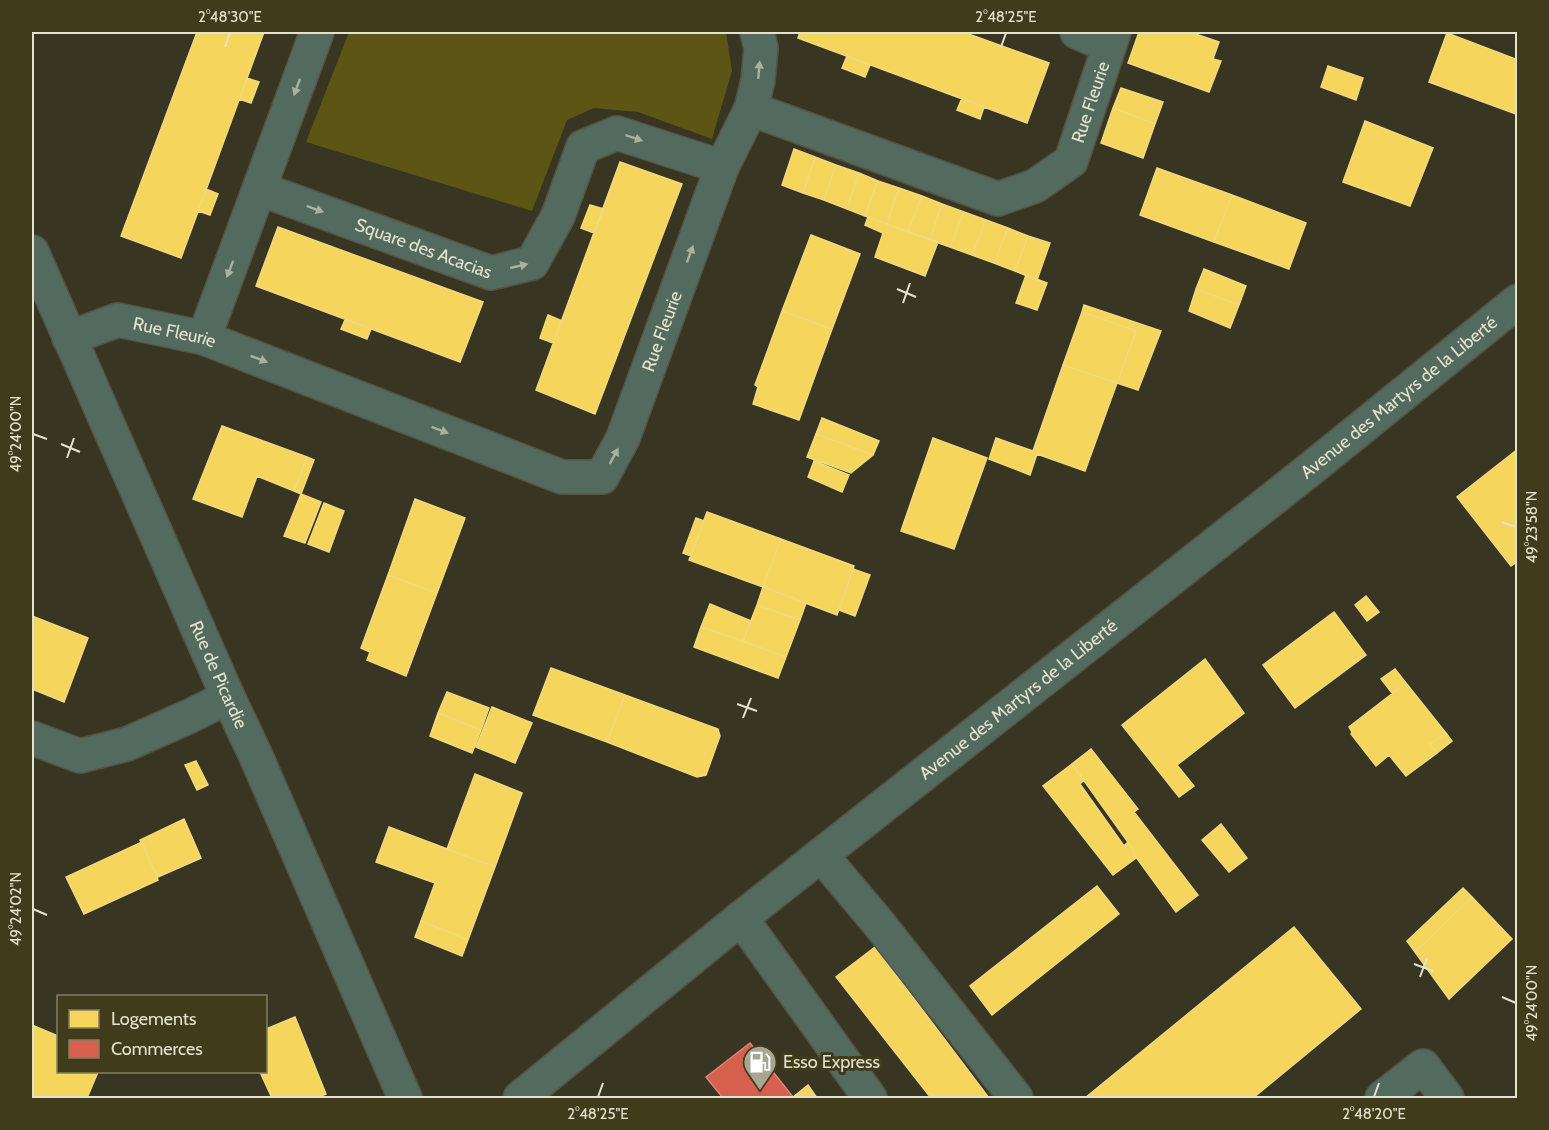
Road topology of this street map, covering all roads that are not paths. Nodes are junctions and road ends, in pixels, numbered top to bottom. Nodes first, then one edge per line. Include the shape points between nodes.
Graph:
1 (317, 32) edge
2 (757, 32) edge
3 (1077, 32) edge
4 (1111, 39) edge
5 (751, 109) junction
6 (722, 167) junction
7 (260, 189) junction
8 (32, 252) edge
9 (1518, 302) edge
10 (69, 338) junction
11 (204, 338) junction
12 (228, 697) junction
13 (32, 738) edge
14 (821, 855) junction
15 (741, 918) junction
16 (405, 1098) edge
17 (520, 1098) edge
18 (870, 1098) edge
19 (1016, 1098) edge
20 (1382, 1098) edge
21 (1448, 1098) edge

1 -> 7 street
5 -> 2 street via 761,48
3 - 4 street
4 - 5 street, Rue Fleurie via 1071,161 1035,186 998,199
5 - 6 street, Rue Fleurie
7 -> 6 street, Square des Acacias via 491,273 532,263 558,216 583,147 617,133
11 -> 6 street, Rue Fleurie via 562,477 602,477 623,438
7 -> 11 street
8 - 10 street, Rue de Picardie
9 - 14 street, Avenue des Martyrs de la Liberté
10 - 11 street, Rue Fleurie via 118,320
10 - 12 street, Rue de Picardie
12 - 13 street via 127,744 80,756
12 - 16 street, Rue de Picardie
14 - 15 street, Avenue des Martyrs de la Liberté
14 - 19 street
15 - 17 street, Avenue des Martyrs de la Liberté
15 - 18 street
20 - 21 street via 1423,1066

